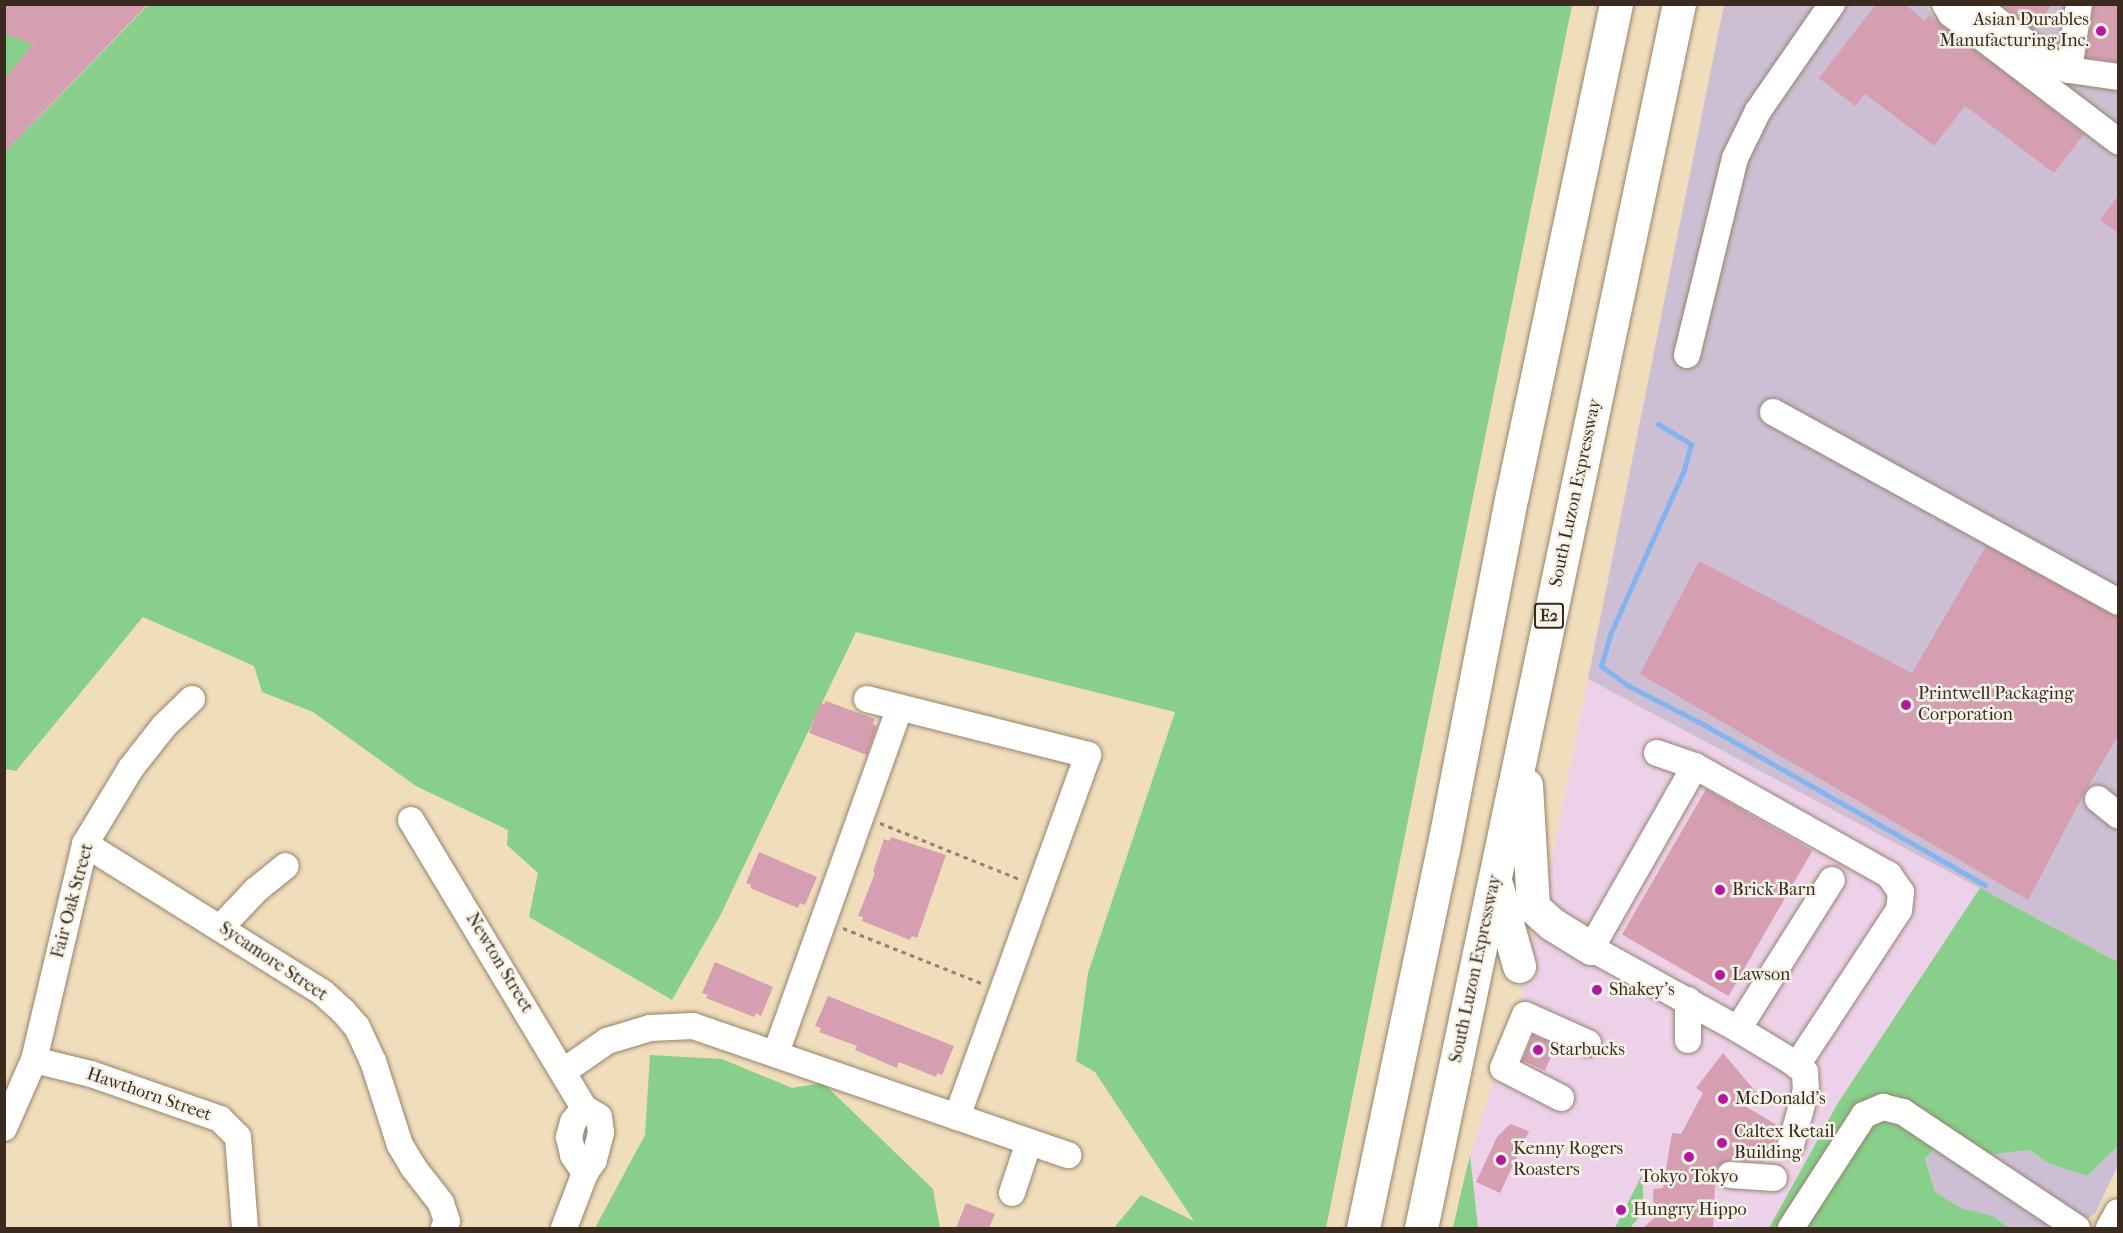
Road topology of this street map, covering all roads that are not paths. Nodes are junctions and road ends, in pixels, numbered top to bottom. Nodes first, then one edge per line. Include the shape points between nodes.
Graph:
1 (1616, 4) edge
2 (1679, 4) edge
3 (1832, 4) edge
4 (1976, 4) edge
5 (2079, 4) edge
6 (1943, 7) edge
7 (2070, 70) junction
8 (2118, 77) edge
9 (2118, 141) edge
10 (1687, 355) dead end
11 (1773, 412) dead end
12 (2118, 602) edge
13 (192, 699) dead end
14 (867, 699) dead end
15 (899, 709) junction
16 (1523, 739) junction
17 (1657, 753) dead end
18 (1695, 766) junction
19 (2098, 799) dead end
20 (2118, 815) edge
21 (411, 820) dead end
22 (85, 844) junction
23 (286, 866) dead end
24 (1495, 879) junction
25 (1832, 880) dead end
26 (221, 927) junction
27 (1592, 948) junction
28 (1519, 966) dead end
29 (1688, 1000) junction
30 (1738, 1029) junction
31 (1688, 1040) dead end
32 (1588, 1043) dead end
33 (776, 1053) junction
34 (34, 1060) junction
35 (1797, 1065) junction
36 (564, 1071) junction
37 (1561, 1098) dead end
38 (957, 1117) junction
39 (4, 1128) edge
40 (1029, 1142) junction
41 (1791, 1145) dead end
42 (1068, 1155) dead end
43 (1730, 1175) dead end
44 (1774, 1178) dead end
45 (1012, 1193) dead end
46 (2118, 1212) edge
47 (245, 1228) edge
48 (444, 1228) edge
49 (564, 1228) edge
50 (1363, 1228) edge
51 (1421, 1228) edge
52 (1791, 1228) edge
53 (2077, 1228) edge
54 (2109, 1228) edge

1 - 50 highway
2 - 16 highway, South Luzon Expressway / E2
3 - 10 street via 1758,111 1735,158
4 - 7 street via 2056,64
5 - 7 street
6 - 9 street
7 - 8 street
11 - 12 street
13 - 22 street, Fair Oak Street via 164,726 131,768
14 - 15 street
15 - 33 street
15 - 38 street via 1088,755
16 - 24 highway, South Luzon Expressway / E2
16 - 27 highway via 1533,907 1552,924
17 - 18 street
18 - 27 street
18 - 35 street via 1889,875 1901,892 1899,910
19 - 20 street
21 - 36 street, Newton Street
22 - 26 street, Sycamore Street
22 - 34 street, Fair Oak Street
23 - 26 street via 256,890
24 - 28 highway
24 - 51 highway, South Luzon Expressway / E2
25 - 30 street
26 - 48 street, Sycamore Street via 323,993 357,1026 373,1061 400,1145 441,1203 447,1221
27 - 29 street
29 - 30 street
29 - 31 street
30 - 35 street
32 - 37 street via 1525,1015 1503,1068
33 - 36 street via 693,1026 650,1028 607,1041
33 - 38 street
34 - 39 street, Fair Oak Street
34 - 47 street, Hawthorn Street via 91,1074 220,1119 238,1137
35 - 41 street via 1805,1072 1806,1090
36 - 49 street, Newton Street via 584,1108 600,1117 601,1133 594,1160
38 - 40 street
40 - 42 street
40 - 45 street
43 - 44 street
46 - 54 street
52 - 53 street via 1864,1115 1883,1107 1903,1112

